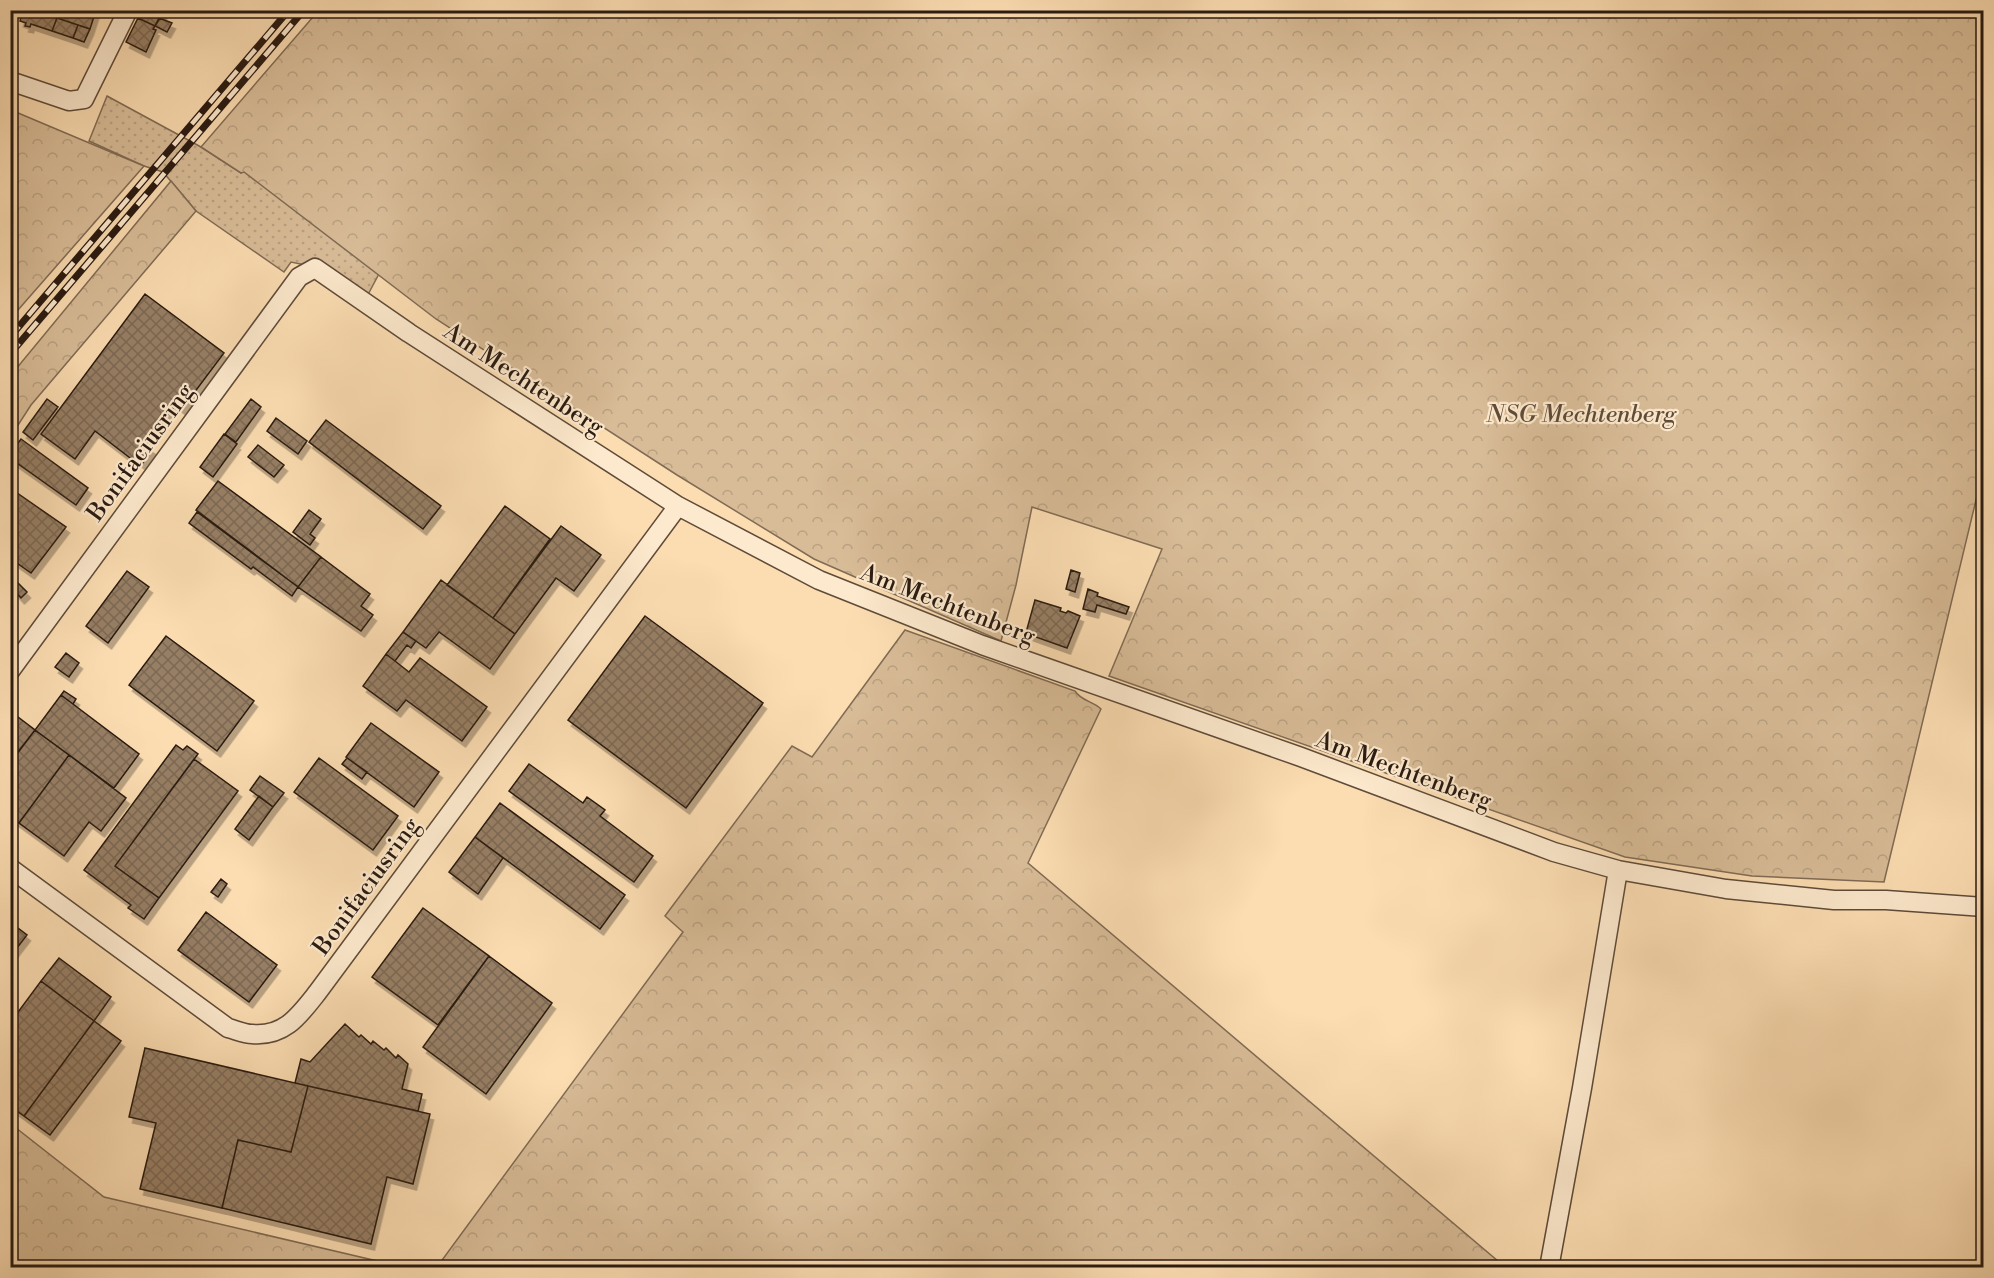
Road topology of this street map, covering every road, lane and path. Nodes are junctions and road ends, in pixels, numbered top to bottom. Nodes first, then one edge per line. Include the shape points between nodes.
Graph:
1 (128, 10) edge
2 (10, 81) edge
3 (315, 268) joint
4 (678, 506) junction
5 (10, 671) edge
6 (10, 868) edge
7 (1618, 870) junction
8 (1983, 907) edge
9 (1549, 1268) edge

1 - 2 street via 84,99 69,101
3 - 4 street, Am Mechtenberg
3 - 5 street, Bonifaciusring via 299,277
4 - 6 street, Bonifaciusring via 317,993 288,1026 252,1034 228,1028
4 - 7 street, Am Mechtenberg via 819,580 982,645 1554,852
7 - 8 street, Am Mechtenberg via 1834,900
7 - 9 street

